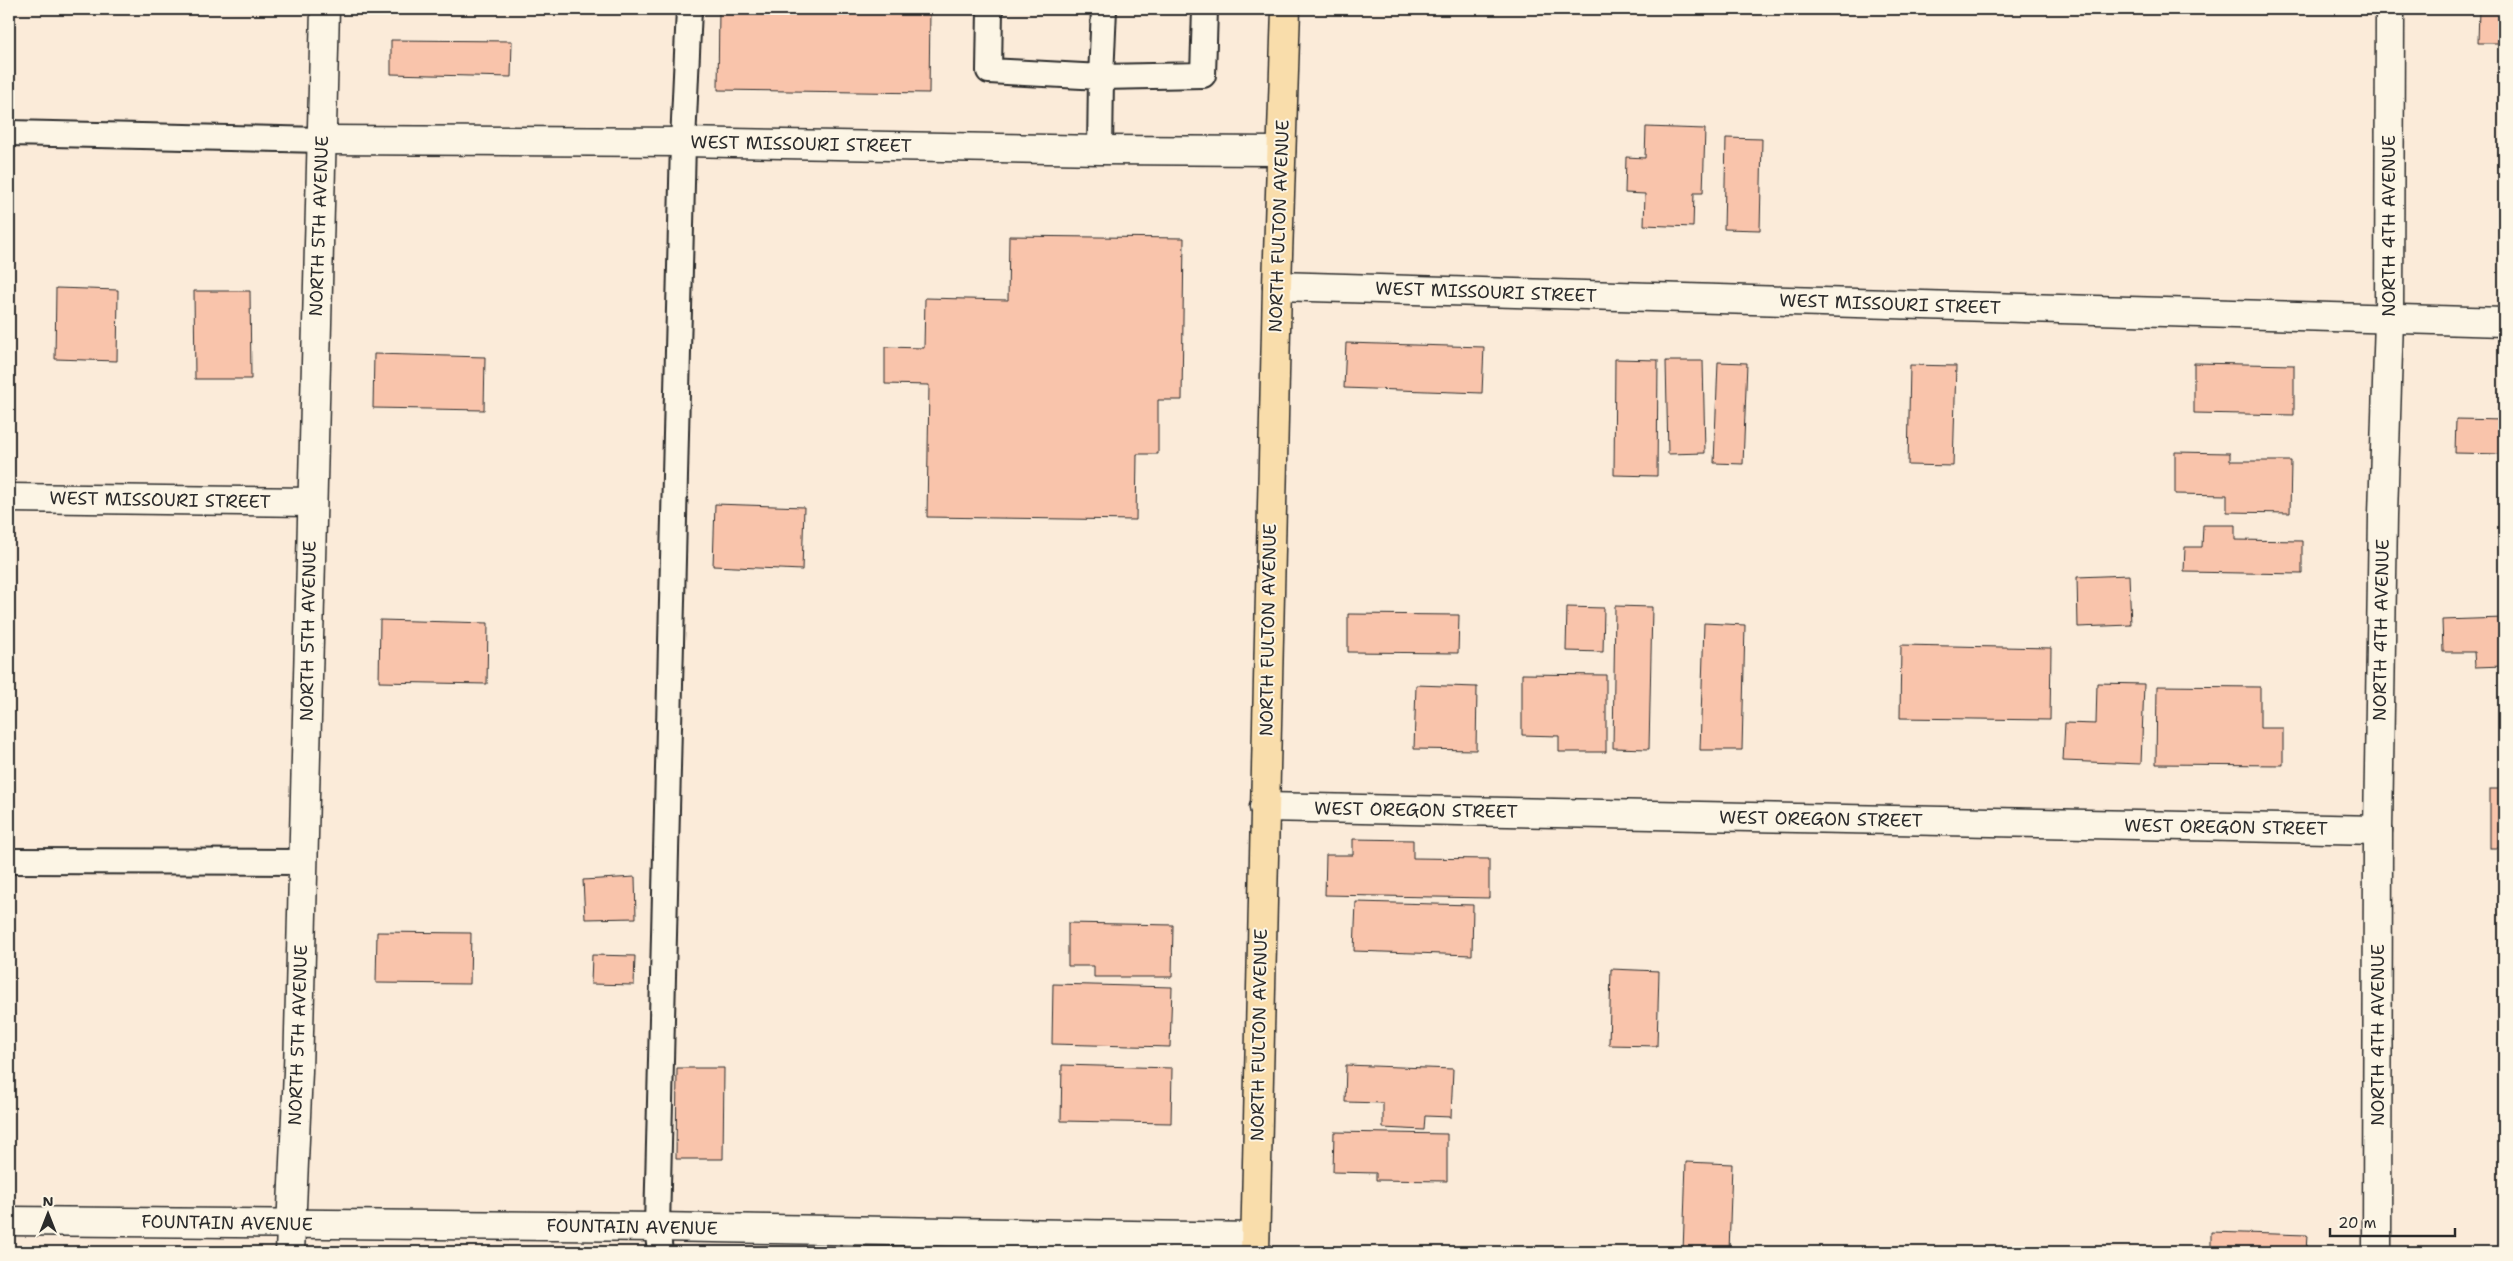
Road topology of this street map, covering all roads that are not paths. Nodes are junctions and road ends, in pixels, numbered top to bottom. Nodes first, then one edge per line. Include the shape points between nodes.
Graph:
1 (325, 9) edge
2 (689, 9) edge
3 (990, 9) edge
4 (1104, 9) edge
5 (1205, 9) edge
6 (1286, 9) edge
7 (2390, 9) edge
8 (1101, 77) junction
9 (9, 133) edge
10 (322, 140) junction
11 (684, 142) junction
12 (1100, 150) junction
13 (1281, 151) junction
14 (1277, 286) junction
15 (2389, 319) junction
16 (2504, 322) edge
17 (9, 498) edge
18 (311, 502) junction
19 (1264, 807) junction
20 (2378, 830) junction
21 (9, 861) edge
22 (302, 862) junction
23 (9, 1221) edge
24 (290, 1224) junction
25 (658, 1240) edge
26 (1255, 1244) edge
27 (290, 1252) edge
28 (2377, 1252) edge

1 - 10 street, NORTH 5TH AVENUE
2 - 11 lane
3 - 8 lane via 989,71
4 - 8 lane
5 - 8 lane via 1203,75
6 - 13 main road, NORTH FULTON AVENUE
7 - 15 street, NORTH 4TH AVENUE
8 - 12 lane
9 - 10 lane
10 - 11 street, WEST MISSOURI STREET
10 - 18 street, NORTH 5TH AVENUE
11 - 12 street, WEST MISSOURI STREET
11 - 25 lane
12 - 13 street, WEST MISSOURI STREET
13 - 14 main road, NORTH FULTON AVENUE
14 - 15 street, WEST MISSOURI STREET
14 - 19 main road, NORTH FULTON AVENUE
15 - 16 street, WEST MISSOURI STREET
15 - 20 street, NORTH 4TH AVENUE
17 - 18 street, WEST MISSOURI STREET
18 - 22 street, NORTH 5TH AVENUE
19 - 20 street, WEST OREGON STREET
19 - 26 main road, NORTH FULTON AVENUE
20 - 28 street, NORTH 4TH AVENUE
21 - 22 lane
22 - 24 street, NORTH 5TH AVENUE via 298,1071
23 - 24 street, FOUNTAIN AVENUE
24 - 25 street, FOUNTAIN AVENUE
24 - 27 street, NORTH 5TH AVENUE
25 - 26 street, FOUNTAIN AVENUE

